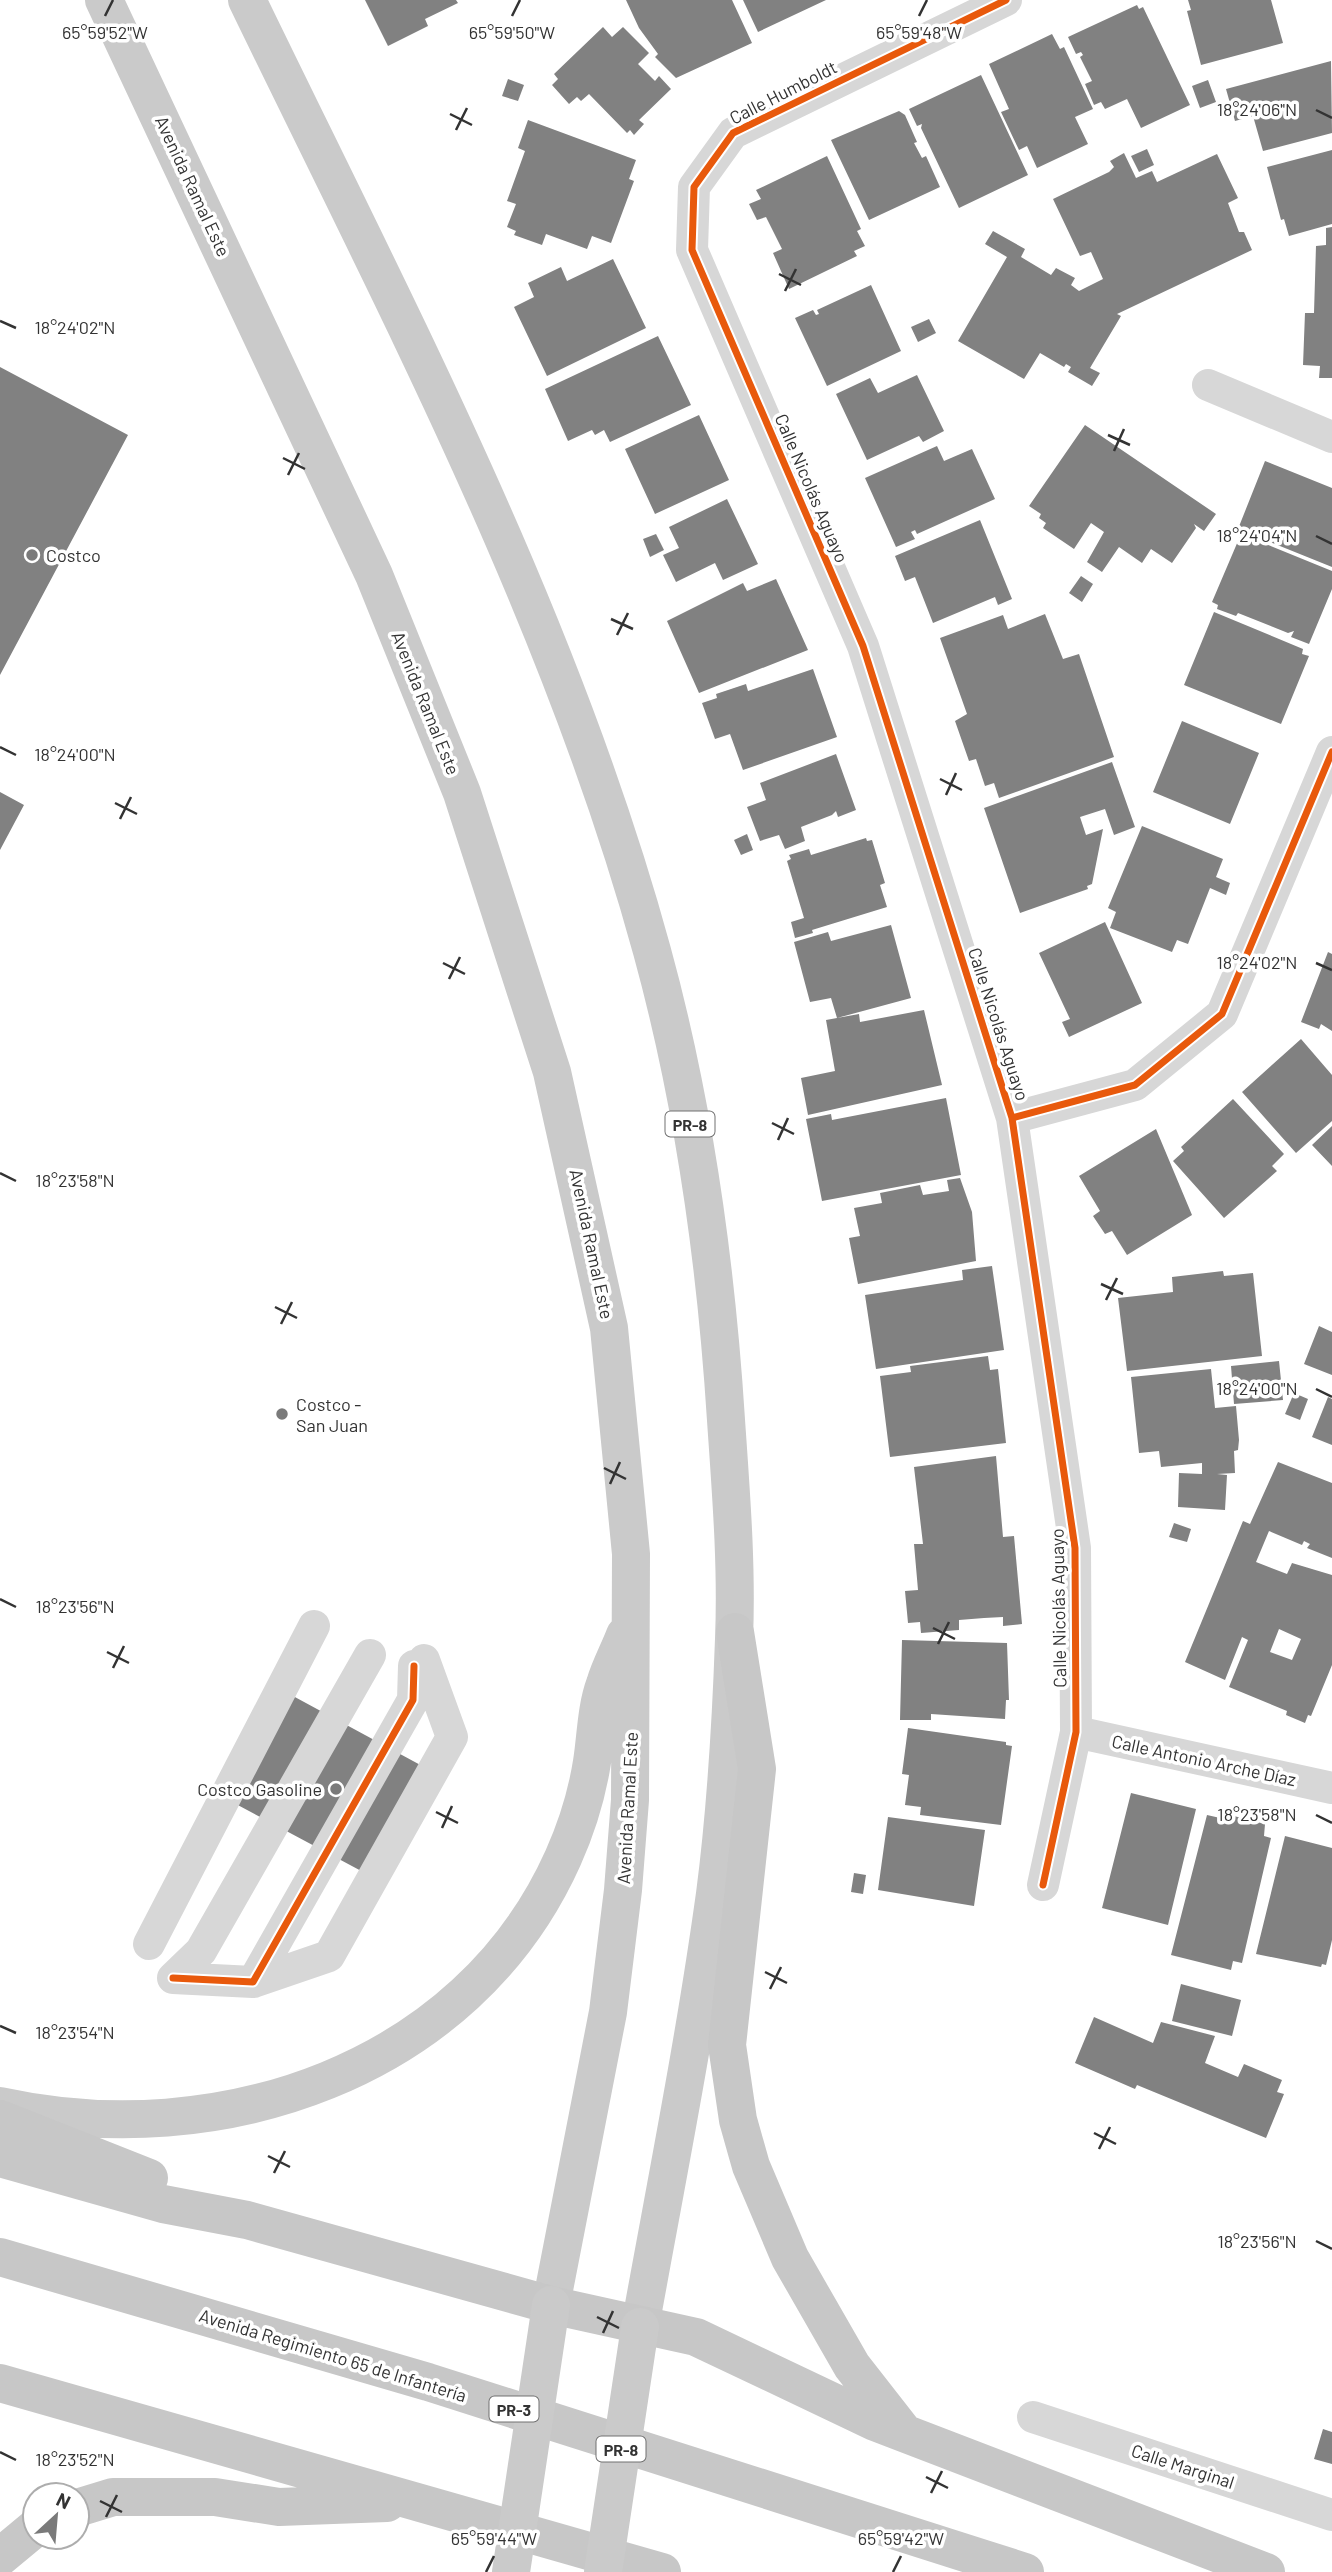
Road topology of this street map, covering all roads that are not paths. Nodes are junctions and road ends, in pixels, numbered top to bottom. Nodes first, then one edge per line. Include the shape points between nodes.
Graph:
1 (104, 0) edge
2 (247, 0) edge
3 (1006, 0) edge
4 (694, 255) joint
5 (1208, 385) dead end
6 (1332, 437) edge
7 (1332, 752) edge
8 (1012, 1118) junction
9 (632, 1620) junction
10 (314, 1626) dead end
11 (734, 1632) junction
12 (370, 1655) dead end
13 (1076, 1732) junction
14 (1332, 1788) edge
15 (1042, 1885) dead end
16 (149, 1944) dead end
17 (253, 1982) junction
18 (0, 2106) edge
19 (0, 2119) edge
20 (0, 2158) edge
21 (247, 2220) junction
22 (0, 2257) edge
23 (551, 2305) junction
24 (640, 2327) junction
25 (0, 2383) edge
26 (1033, 2417) dead end
27 (904, 2431) junction
28 (423, 2502) junction
29 (91, 2504) edge
30 (1332, 2515) edge
31 (21, 2540) edge
32 (0, 2557) edge
33 (511, 2572) edge
34 (603, 2572) edge
35 (662, 2572) edge
36 (1025, 2572) edge
37 (1266, 2572) edge

1 - 9 main road, Avenida Ramal Este via 374,575 487,866 552,1072 609,1328 631,1554
2 - 11 main road, PR-8 via 499,527 608,805 649,940 681,1069 713,1259 733,1522
3 - 4 street, Calle Humboldt via 733,133 694,187
4 - 8 street, Calle Nicolás Aguayo via 863,646
5 - 6 street
7 - 8 street via 1222,1014 1135,1085
8 - 13 street, Calle Nicolás Aguayo via 1075,1548
9 - 18 main road via 604,1686 592,1766 565,1854 547,1893 513,1945 437,2017 368,2063 289,2095 194,2117 105,2121
9 - 23 main road, Avenida Ramal Este via 630,1800 623,1890 608,2012
10 - 16 street
11 - 24 main road, PR-8 via 714,1901
11 - 27 highway via 757,1769 727,2045 738,2120 751,2166 790,2258 852,2366
12 - 17 street via 201,1951 173,1978
13 - 14 street, Calle Antonio Arche Díaz
13 - 15 street, Calle Nicolás Aguayo
17 - 17 street via 414,1700 419,1663 452,1737 329,1956
19 - 21 highway
20 - 21 highway via 163,2204
21 - 23 highway
22 - 36 highway, Avenida Regimiento 65 de Infantería / PR-3 via 428,2382
23 - 24 highway
23 - 33 main road, Avenida Ramal Este, bridge
24 - 27 highway via 696,2337 875,2422
24 - 34 main road, PR-8, bridge
25 - 28 highway
26 - 30 street, Calle Marginal
27 - 37 highway
28 - 29 highway via 279,2507 215,2497 113,2497
28 - 35 highway
31 - 32 highway

